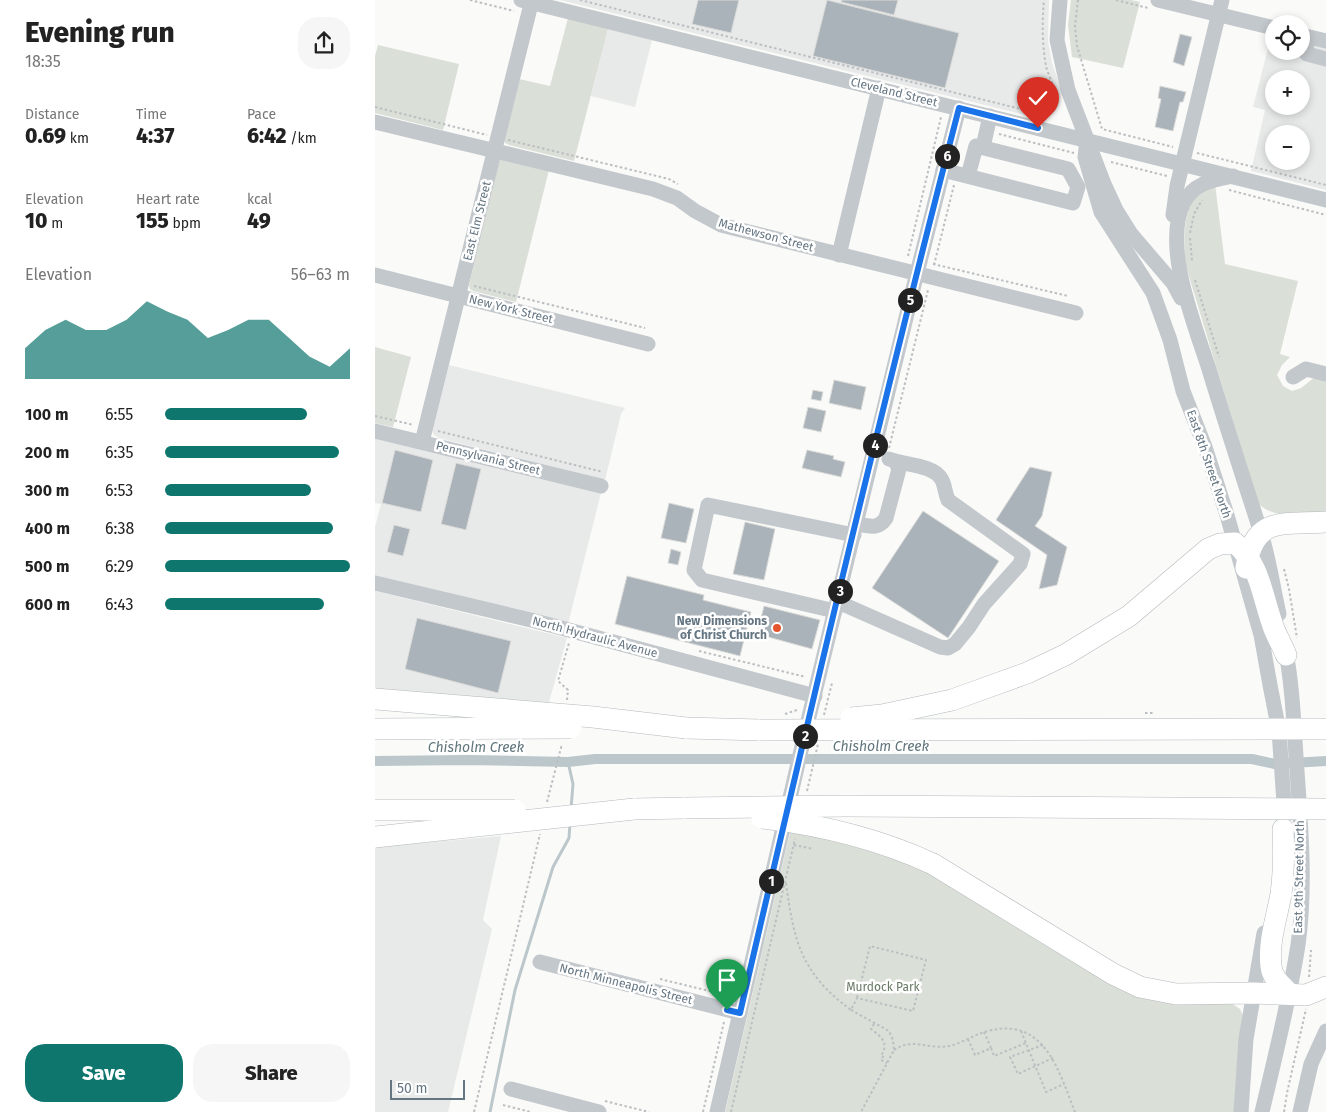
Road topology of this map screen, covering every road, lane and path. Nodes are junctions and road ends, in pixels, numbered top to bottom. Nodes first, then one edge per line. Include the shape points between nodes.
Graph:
1 (580, 0) edge
2 (1043, 0) edge
3 (1060, 0) edge
4 (1078, 0) edge
5 (1158, 0) edge
6 (528, 1) edge
7 (1220, 7) edge
8 (1265, 24) edge
9 (1310, 40) edge
10 (1326, 42) edge
11 (1310, 55) edge
12 (1326, 59) edge
13 (879, 88) junction
14 (946, 98) junction
15 (959, 108) junction
16 (990, 116) junction
17 (375, 122) edge
18 (986, 131) junction
19 (1087, 140) junction
20 (983, 147) junction
21 (494, 151) junction
22 (1076, 153) dead end
23 (1184, 157) junction
24 (1111, 162) dead end
25 (956, 173) junction
26 (1179, 179) junction
27 (1229, 183) junction
28 (1326, 185) edge
29 (1197, 187) junction
30 (1326, 200) edge
31 (1326, 215) edge
32 (839, 255) junction
33 (908, 256) dead end
34 (1186, 270) junction
35 (375, 275) edge
36 (924, 276) junction
37 (1195, 278) dead end
38 (460, 290) junction
39 (1076, 313) dead end
40 (645, 328) dead end
41 (1198, 336) junction
42 (648, 344) dead end
43 (1221, 362) dead end
44 (1326, 374) edge
45 (1293, 377) dead end
46 (375, 416) edge
47 (375, 430) edge
48 (424, 435) junction
49 (888, 461) junction
50 (602, 479) joint
51 (1326, 522) edge
52 (855, 530) junction
53 (1260, 532) junction
54 (1241, 550) junction
55 (1281, 562) dead end
56 (1245, 580) joint
57 (375, 583) edge
58 (1291, 603) dead end
59 (836, 607) junction
60 (572, 631) junction
61 (695, 650) dead end
62 (1287, 654) junction
63 (806, 676) dead end
64 (832, 683) dead end
65 (815, 696) junction
66 (375, 699) edge
67 (567, 708) dead end
68 (823, 722) dead end
69 (686, 728) junction
70 (375, 729) edge
71 (1326, 729) edge
72 (760, 730) junction
73 (819, 738) dead end
74 (563, 739) dead end
75 (809, 781) dead end
76 (547, 803) dead end
77 (1292, 803) junction
78 (685, 808) junction
79 (634, 809) junction
80 (1326, 809) edge
81 (375, 810) edge
82 (1283, 829) junction
83 (540, 832) dead end
84 (375, 837) edge
85 (796, 837) dead end
86 (787, 844) dead end
87 (794, 845) junction
88 (813, 849) dead end
89 (785, 881) junction
90 (540, 962) dead end
91 (1326, 987) edge
92 (1253, 993) junction
93 (1290, 994) junction
94 (857, 998) junction
95 (851, 1010) junction
96 (740, 1013) junction
97 (875, 1023) junction
98 (1021, 1031) junction
99 (1326, 1031) edge
100 (984, 1032) junction
101 (968, 1039) junction
102 (1026, 1043) junction
103 (1043, 1044) junction
104 (1017, 1047) junction
105 (991, 1048) junction
106 (894, 1050) junction
107 (1029, 1050) junction
108 (1020, 1053) junction
109 (1320, 1055) edge
110 (1053, 1058) junction
111 (887, 1064) junction
112 (1036, 1067) junction
113 (1064, 1084) junction
114 (511, 1089) dead end
115 (503, 1106) dead end
116 (474, 1112) edge
117 (531, 1112) edge
118 (599, 1112) edge
119 (717, 1112) edge
120 (731, 1112) edge
121 (861, 1112) edge
122 (1075, 1112) edge
123 (1241, 1112) edge
124 (1262, 1112) edge
125 (1300, 1112) edge

1 - 14 path
2 - 14 path via 1043,46 1054,94 1046,110 1041,114
3 - 19 street via 1057,40 1068,90
4 - 23 path via 1077,46 1102,130
5 - 7 street
6 - 13 street, Cleveland Street
6 - 21 street, East Elm Street
7 - 8 street
7 - 23 street
9 - 10 street
11 - 12 street
13 - 14 street, Cleveland Street
13 - 32 street
14 - 15 street, Cleveland Street
14 - 33 path
15 - 16 street, Cleveland Street
15 - 25 street
16 - 18 street
16 - 19 street, Cleveland Street
17 - 21 street, Mathewson Street
18 - 20 street
18 - 22 path
19 - 23 street, Cleveland Street
19 - 41 street via 1116,210 1131,234 1173,282
19 - 54 street, East 8th Street North via 1085,157 1101,212 1153,293 1183,391
20 - 25 street via 976,146
20 - 25 street via 1068,169 1078,187 1073,204
21 - 32 street, Mathewson Street via 653,189 677,198 721,225
21 - 38 street, East Elm Street
23 - 26 street
23 - 27 street, Cleveland Street
23 - 28 path
24 - 26 path
25 - 36 street
25 - 36 path
26 - 34 street via 1173,210 1171,252 1175,263
27 - 29 street via 1211,180
27 - 30 street, Cleveland Street
27 - 31 path
29 - 34 street via 1182,206 1178,223 1177,245
29 - 34 path via 1206,195 1194,214
32 - 36 street, Mathewson Street
34 - 41 street
35 - 38 street, New York Street
36 - 39 street, Mathewson Street
36 - 49 street
36 - 49 path
37 - 43 path
38 - 40 path
38 - 42 street, New York Street
38 - 48 street, East Elm Street
41 - 53 street
44 - 45 street via 1306,369
46 - 48 path
47 - 48 street, Pennsylvania Street
48 - 50 street, Pennsylvania Street
48 - 50 path
49 - 52 street
49 - 52 street via 886,518 876,528
49 - 59 street via 935,472 943,482 948,500 1023,554 1020,564 984,604 955,644 948,648
51 - 53 highway via 1275,525
52 - 59 street
52 - 59 street via 708,504 694,570 702,580
53 - 54 highway via 1251,546
53 - 62 street
54 - 56 highway
54 - 62 highway via 1263,591 1272,624
54 - 72 highway, bridge via 1219,544 1208,549 1129,616 1065,655 1027,673 952,700 913,709
55 - 58 path
56 - 77 street, East 9th Street North via 1261,635
57 - 60 street, North Hydraulic Avenue
59 - 65 street
60 - 65 street, North Hydraulic Avenue
60 - 67 path via 558,680 568,690
61 - 63 path
62 - 77 street, East 9th Street North via 1294,729
64 - 68 path
65 - 96 street
66 - 69 highway, bridge
69 - 70 highway, bridge
69 - 72 highway
71 - 72 highway, bridge
73 - 75 path
74 - 76 path
77 - 82 street, East 9th Street North
77 - 93 street, East 9th Street North via 1301,892
78 - 79 highway
78 - 80 highway, bridge
78 - 92 highway, bridge via 833,830 908,853 933,864 1075,952 1135,984 1176,994
79 - 81 highway, bridge
79 - 84 highway, bridge
82 - 92 street, East 9th Street North
82 - 93 highway via 1285,861 1271,947 1271,966 1275,980
83 - 116 path
85 - 87 path
86 - 87 path
87 - 88 path
87 - 89 path
89 - 95 path via 798,944 807,964 832,996
89 - 120 path
90 - 96 street, North Minneapolis Street
91 - 93 highway via 1306,995
92 - 93 highway
92 - 123 street, East 9th Street North
93 - 124 street, East 9th Street North
94 - 94 path via 913,1011 926,960 870,946
94 - 95 path
95 - 97 path
96 - 119 street
97 - 106 path via 889,1031
97 - 111 path via 871,1030 883,1038 885,1046 881,1060
98 - 100 path via 1000,1028
98 - 102 path
98 - 103 path
99 - 109 street
100 - 101 path
100 - 105 path
101 - 105 path via 975,1055
101 - 106 path via 936,1047 907,1043
102 - 104 path
102 - 107 path
103 - 107 path
103 - 110 path
104 - 105 path via 994,1056
104 - 108 path
106 - 111 path
107 - 108 path
107 - 112 path
108 - 112 path via 1010,1057 1018,1074
109 - 125 street via 1306,1079
110 - 112 path
110 - 113 path
111 - 121 path
112 - 113 path via 1046,1092
113 - 122 path
114 - 118 street
115 - 117 path

